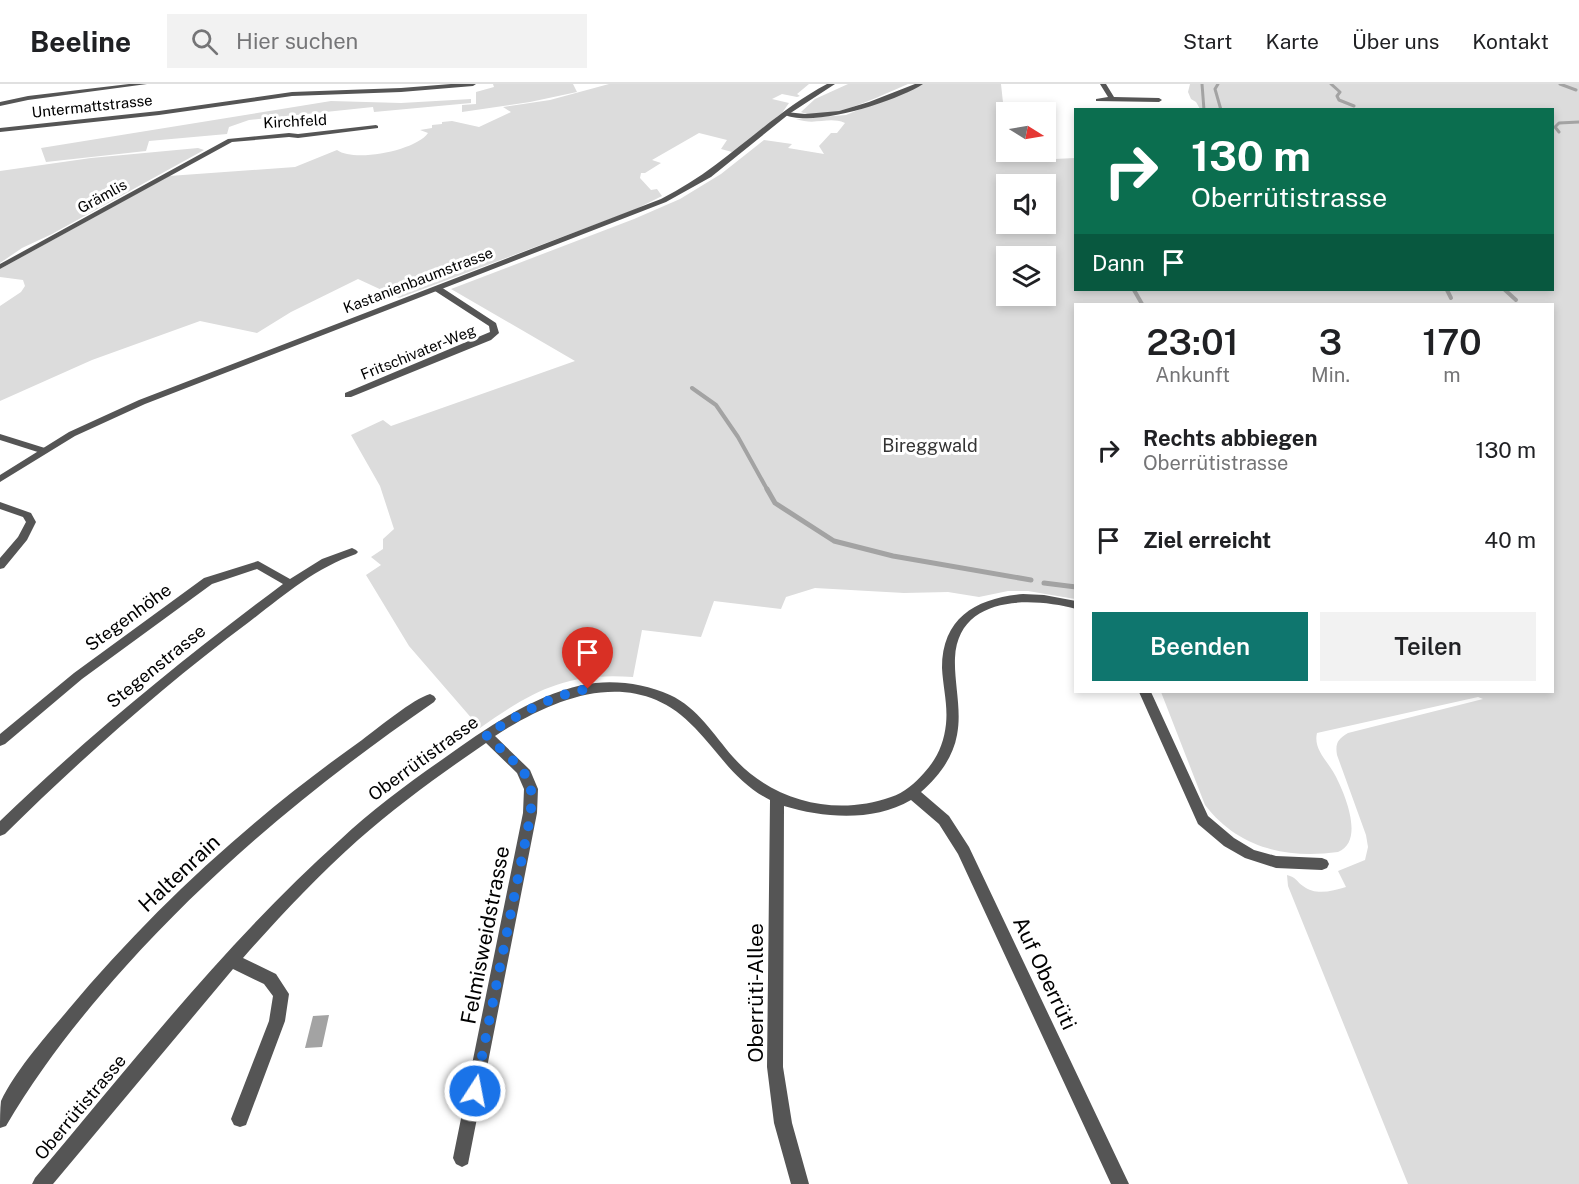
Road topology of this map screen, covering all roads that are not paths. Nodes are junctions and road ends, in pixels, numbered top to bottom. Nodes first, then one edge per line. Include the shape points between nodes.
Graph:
1 (144, 84) edge
2 (473, 84) edge
3 (832, 84) edge
4 (920, 84) edge
5 (1103, 84) edge
6 (1112, 99) junction
7 (1098, 100) dead end
8 (1159, 100) dead end
9 (0, 104) edge
10 (786, 114) junction
11 (376, 127) dead end
12 (0, 130) edge
13 (216, 146) joint
14 (0, 267) edge
15 (438, 289) junction
16 (348, 395) dead end
17 (0, 437) edge
18 (44, 451) junction
19 (0, 479) edge
20 (0, 505) edge
21 (352, 552) dead end
22 (0, 565) edge
23 (291, 584) junction
24 (1074, 605) edge
25 (1145, 693) edge
26 (430, 699) dead end
27 (486, 735) junction
28 (0, 741) edge
29 (913, 793) junction
30 (777, 800) junction
31 (0, 830) edge
32 (1322, 864) dead end
33 (231, 960) junction
34 (240, 1119) dead end
35 (0, 1120) edge
36 (462, 1158) dead end
37 (40, 1184) edge
38 (800, 1184) edge
39 (1120, 1184) edge

1 - 9 street
2 - 12 street, Untermattstrasse via 292,94
3 - 10 street, Kastanienbaumstrasse
4 - 10 street via 839,115 814,118
5 - 6 street
6 - 7 street
6 - 8 street
10 - 15 street, Kastanienbaumstrasse via 718,168 677,194
11 - 13 street, Kirchfeld via 230,140
13 - 14 street, Grämlis
15 - 16 street, Fritschivater-Weg via 493,325 495,333
15 - 18 street, Kastanienbaumstrasse via 142,402
17 - 18 street
18 - 19 street, Kastanienbaumstrasse
20 - 22 street via 27,515 31,522
21 - 23 street, Stegenstrasse via 321,564
23 - 28 street, Stegenhöhe via 258,565 208,581 78,676
23 - 31 street, Stegenstrasse via 145,697
24 - 29 street, Oberrütistrasse via 1039,597 1000,601 979,609 960,623 950,642 947,664 953,723 947,750
25 - 32 street via 1203,820 1250,854 1276,862
26 - 35 street, Haltenrain via 299,792 146,932 66,1022 22,1081
27 - 30 street, Oberrütistrasse via 526,710 574,691 602,687 654,694 696,718 750,783
27 - 33 street, Oberrütistrasse via 409,790 342,846
27 - 36 street, Felmisweidstrasse via 523,770 531,789 531,813
29 - 30 street, Oberrütistrasse via 896,802 866,809 835,811
29 - 39 street, Auf Oberrüti via 944,820 964,851
30 - 38 street, Oberrüti-Allee via 776,1067 783,1123
33 - 34 street via 270,979 281,994 277,1021
33 - 37 street, Oberrütistrasse

